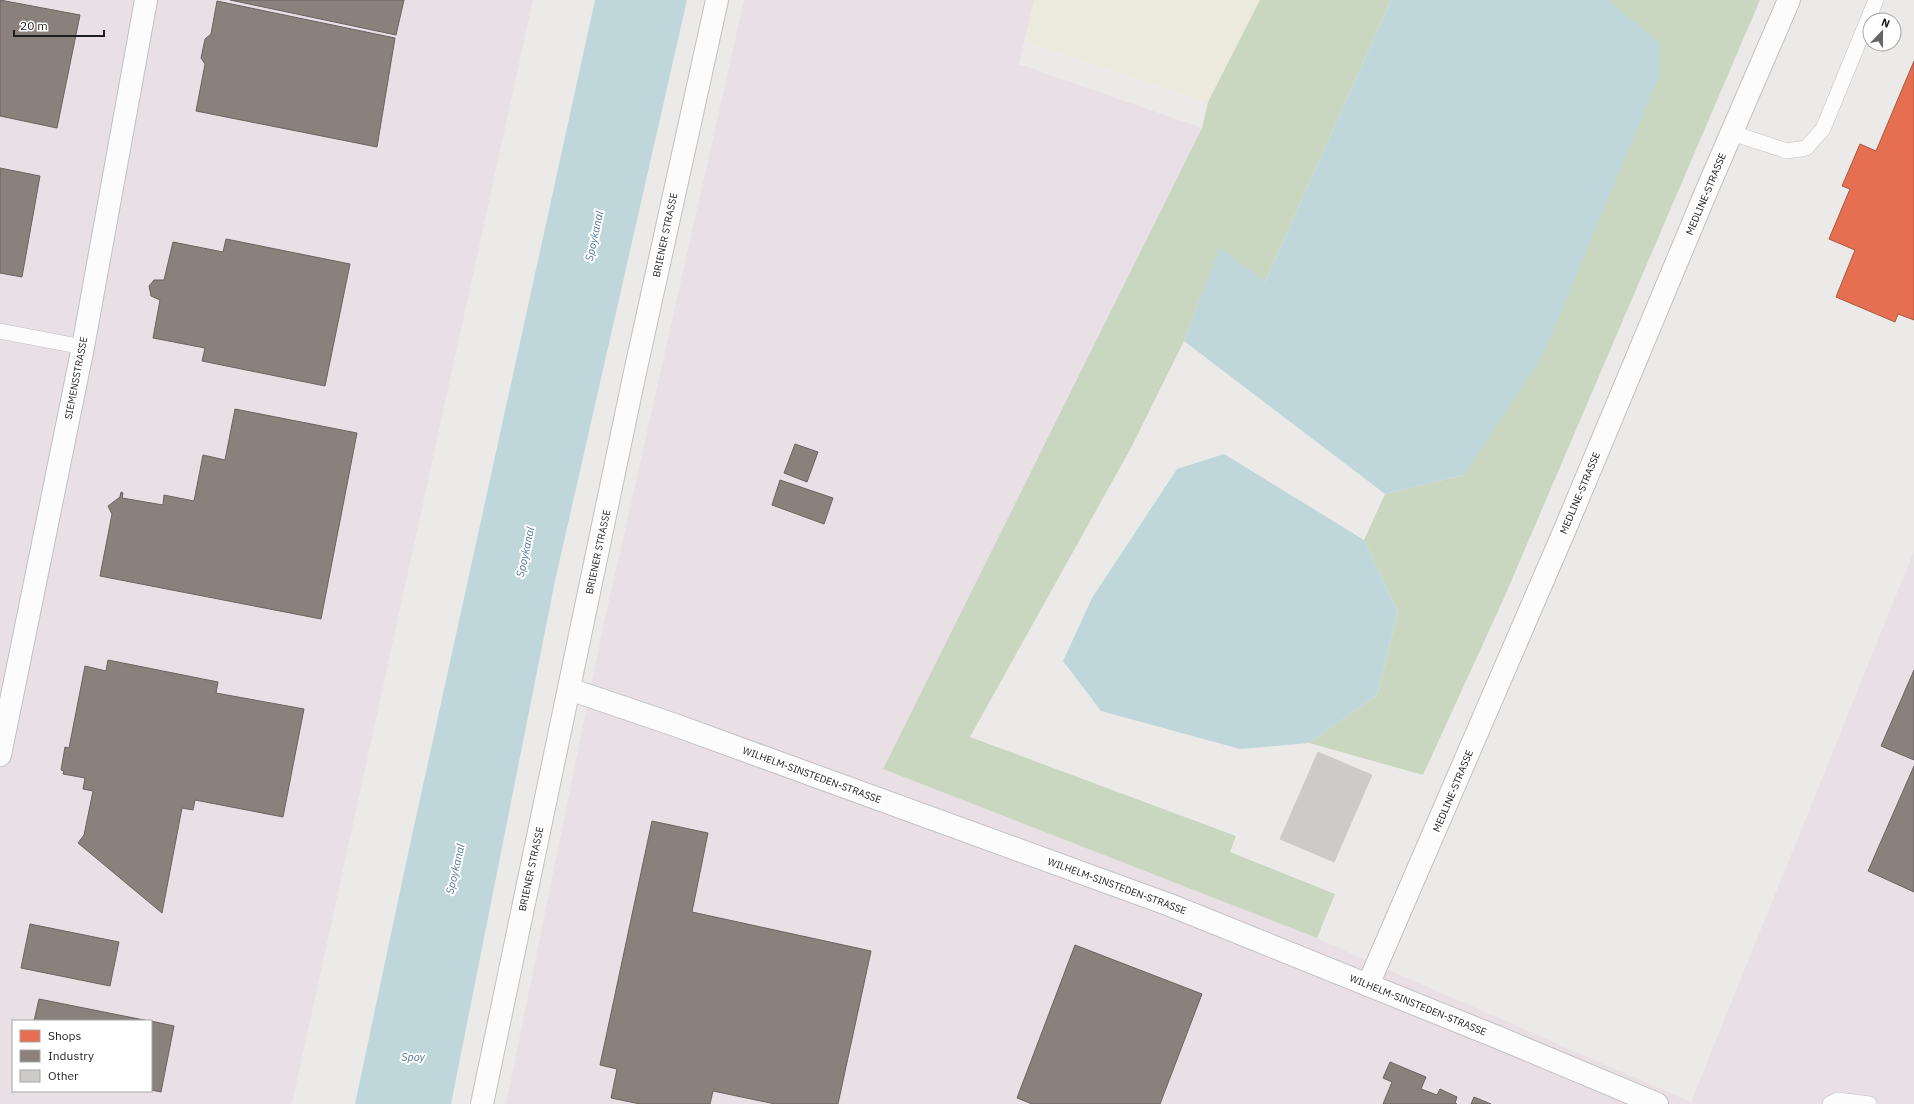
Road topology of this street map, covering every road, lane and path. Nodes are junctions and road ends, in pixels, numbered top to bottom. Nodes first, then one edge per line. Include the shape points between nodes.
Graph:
1 (146, 0) edge
2 (717, 0) edge
3 (1789, 0) edge
4 (1876, 0) edge
5 (1732, 133) junction
6 (0, 331) edge
7 (83, 347) junction
8 (569, 689) junction
9 (0, 755) edge
10 (1368, 985) junction
11 (482, 1104) edge
12 (1657, 1104) edge
13 (1830, 1104) edge
14 (1869, 1104) edge

1 - 7 street, SIEMENSSTRASSE
2 - 8 street, BRIENER STRASSE
3 - 5 street, MEDLINE-STRASSE
4 - 5 lane via 1823,129 1806,148 1787,151
5 - 10 street, MEDLINE-STRASSE via 1566,528
6 - 7 lane
7 - 9 street, SIEMENSSTRASSE
8 - 10 street, WILHELM-SINSTEDEN-STRASSE via 676,725 1170,905
8 - 11 street, BRIENER STRASSE
10 - 12 street, WILHELM-SINSTEDEN-STRASSE
13 - 14 lane via 1838,1100

